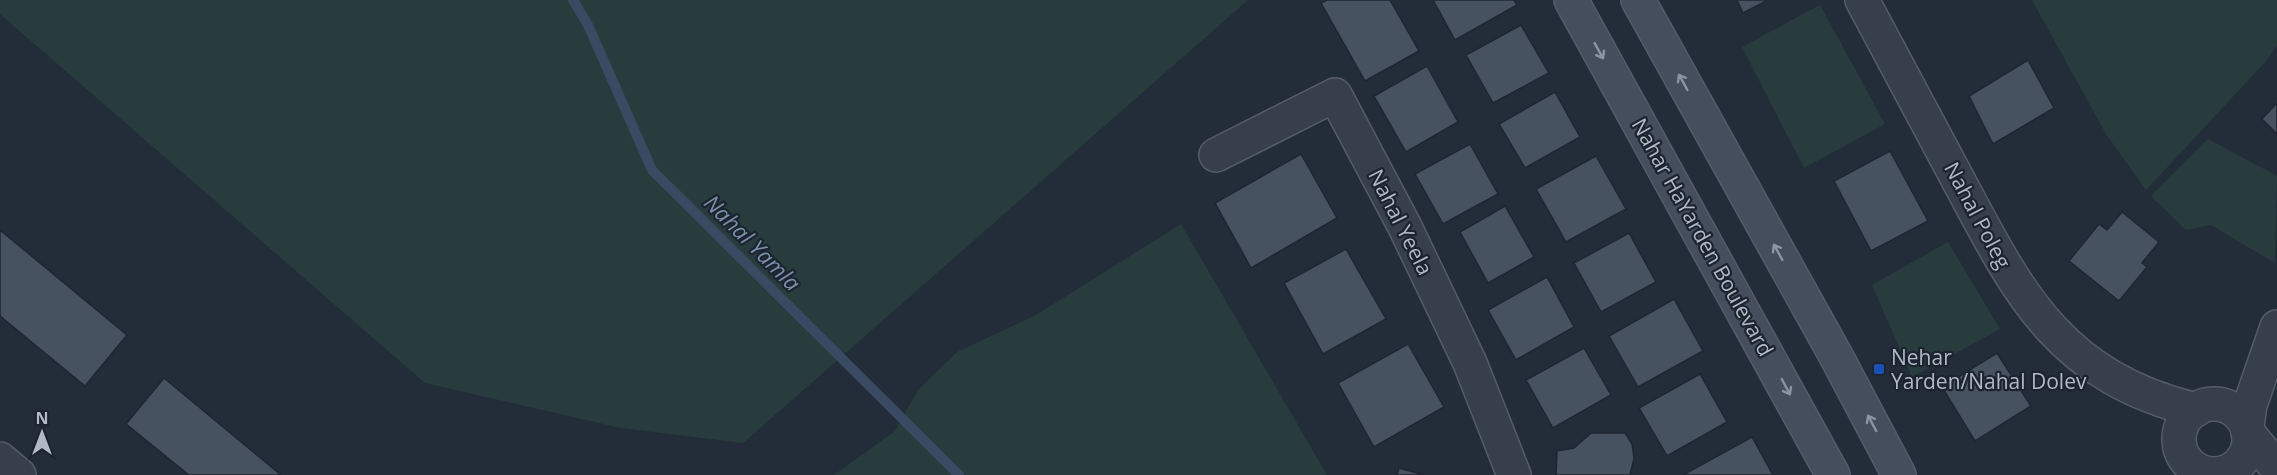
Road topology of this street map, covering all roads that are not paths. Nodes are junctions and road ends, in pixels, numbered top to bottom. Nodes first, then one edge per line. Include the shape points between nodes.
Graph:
1 (1570, 0) edge
2 (1638, 0) edge
3 (1862, 0) edge
4 (1216, 155) dead end
5 (2274, 334) edge
6 (2248, 430) junction
7 (2189, 435) edge
8 (0, 459) edge
9 (2277, 468) edge
10 (2225, 473) edge
11 (19, 475) edge
12 (1514, 475) edge
13 (1833, 475) edge
14 (1899, 475) edge
15 (2264, 475) edge

1 -> 13 main road, Nahar HaYarden Boulevard
14 -> 2 main road
3 - 7 street, Nahal Poleg via 2001,259 2042,321 2106,375 2138,392
4 - 12 street, Nahal Yeela via 1335,95 1455,332 1496,423
5 - 6 street via 2250,405
5 - 7 street
6 - 7 street via 2231,408
6 - 9 street
6 - 10 street via 2247,450
7 - 10 street via 2198,470
8 - 11 street
10 - 15 street

